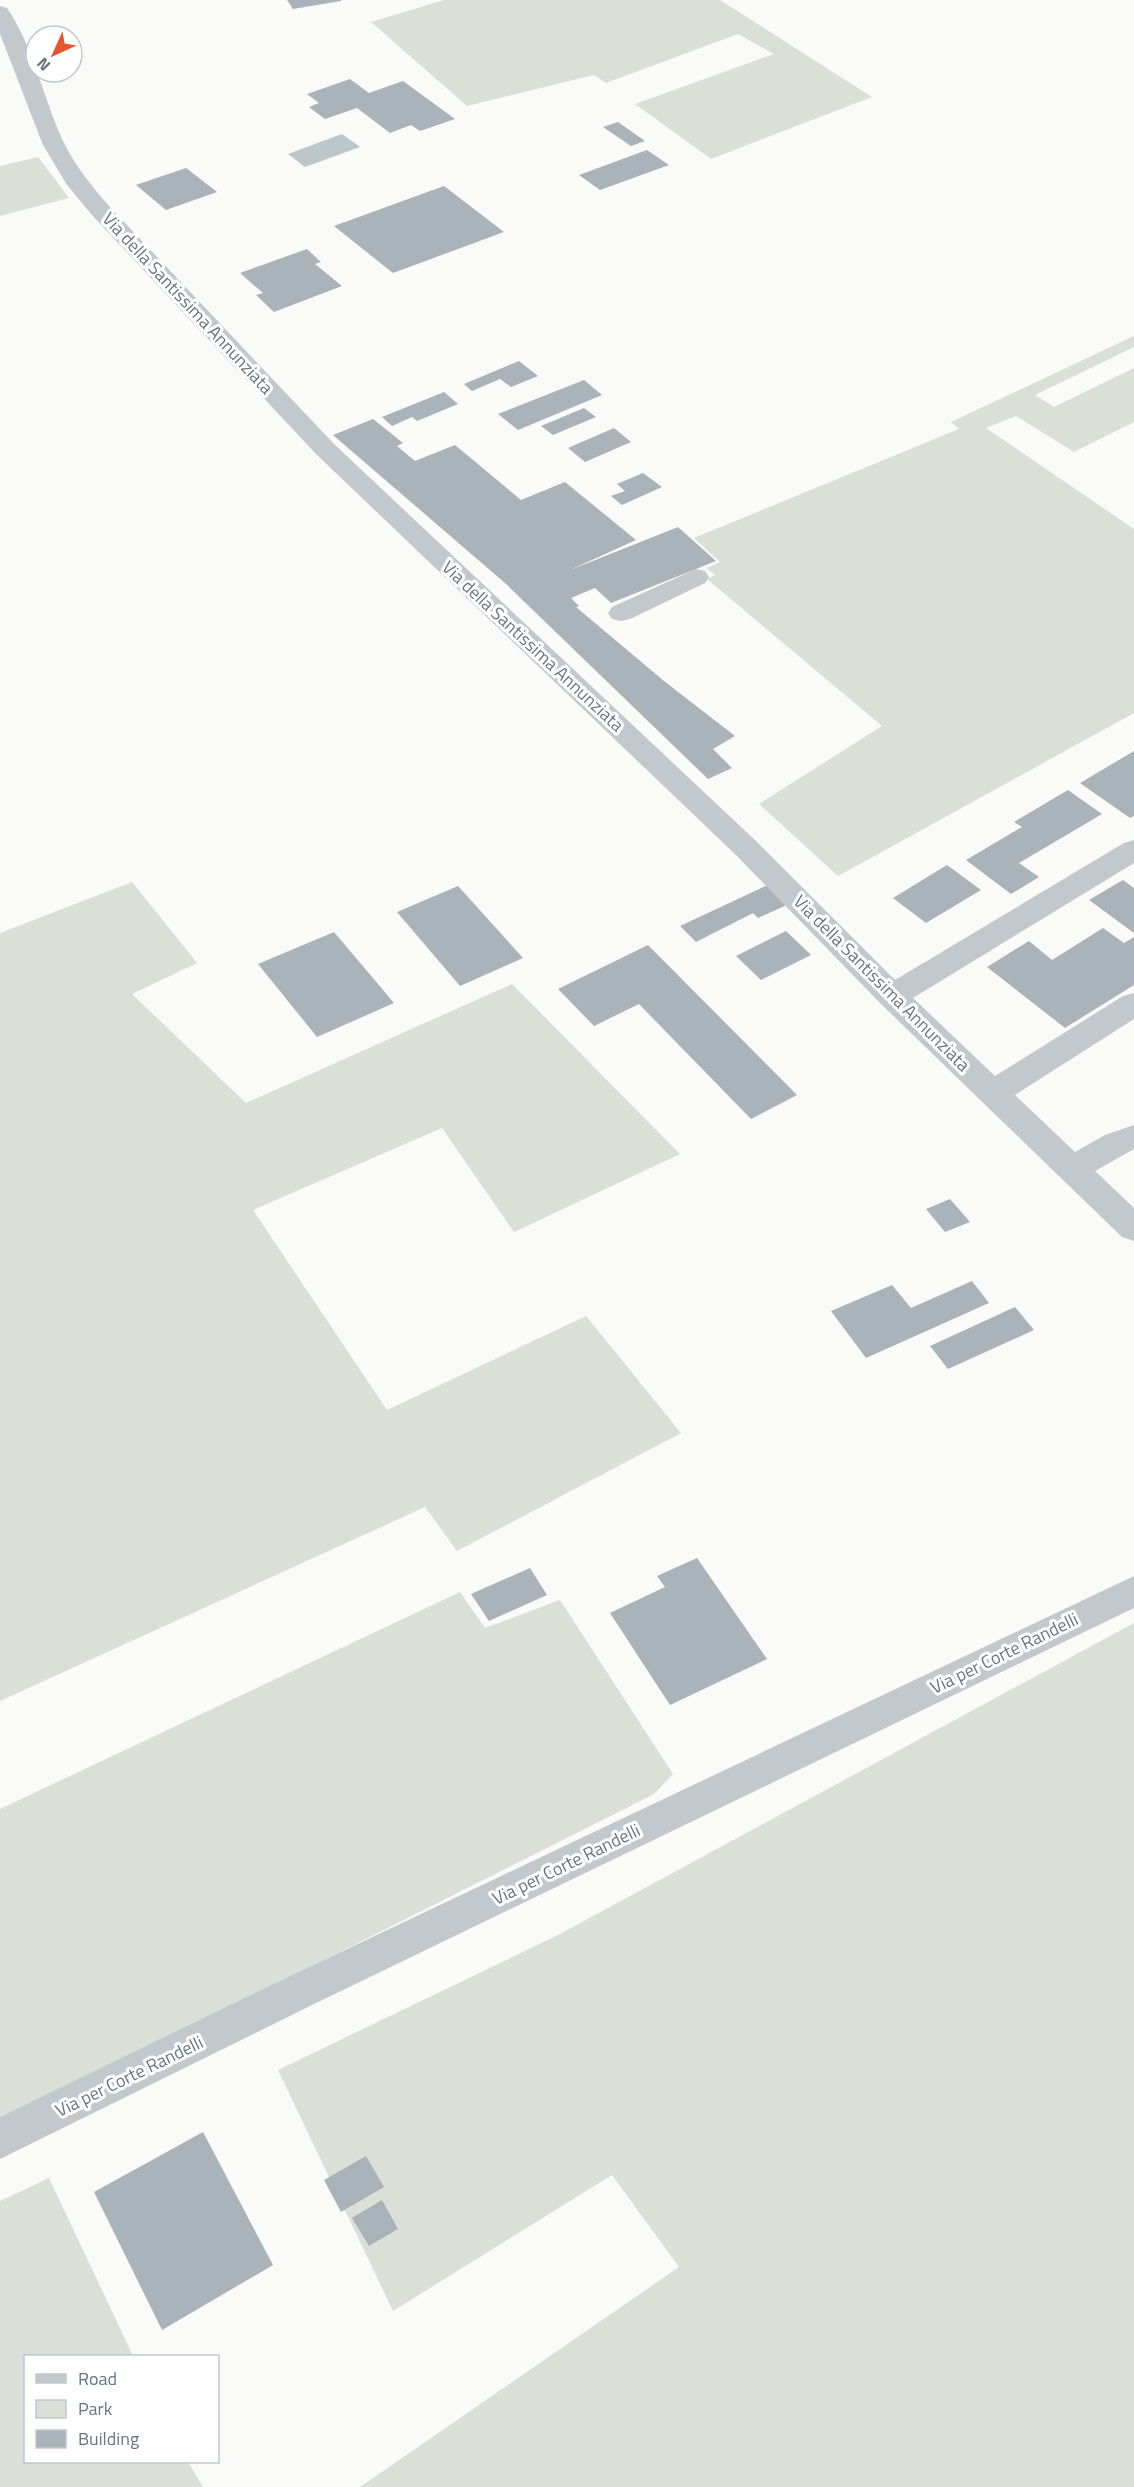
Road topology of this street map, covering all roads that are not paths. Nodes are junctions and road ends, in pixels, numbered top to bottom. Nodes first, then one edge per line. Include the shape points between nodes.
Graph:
1 (0, 12) edge
2 (9, 59) edge
3 (696, 577) dead end
4 (621, 613) dead end
5 (1134, 850) edge
6 (892, 996) junction
7 (1134, 1004) edge
8 (993, 1093) junction
9 (1134, 1137) edge
10 (1072, 1169) junction
11 (1134, 1228) edge
12 (1134, 1591) edge
13 (0, 2139) edge

1 - 2 street, Via della Santissima Annunziata via 9,30
2 - 6 street, Via della Santissima Annunziata via 75,180 325,449 747,849
3 - 4 street
5 - 6 street
6 - 8 street, Via della Santissima Annunziata
7 - 8 street
8 - 10 street, Via della Santissima Annunziata
9 - 10 street
10 - 11 street, Via della Santissima Annunziata
12 - 13 street, Via per Corte Randelli

